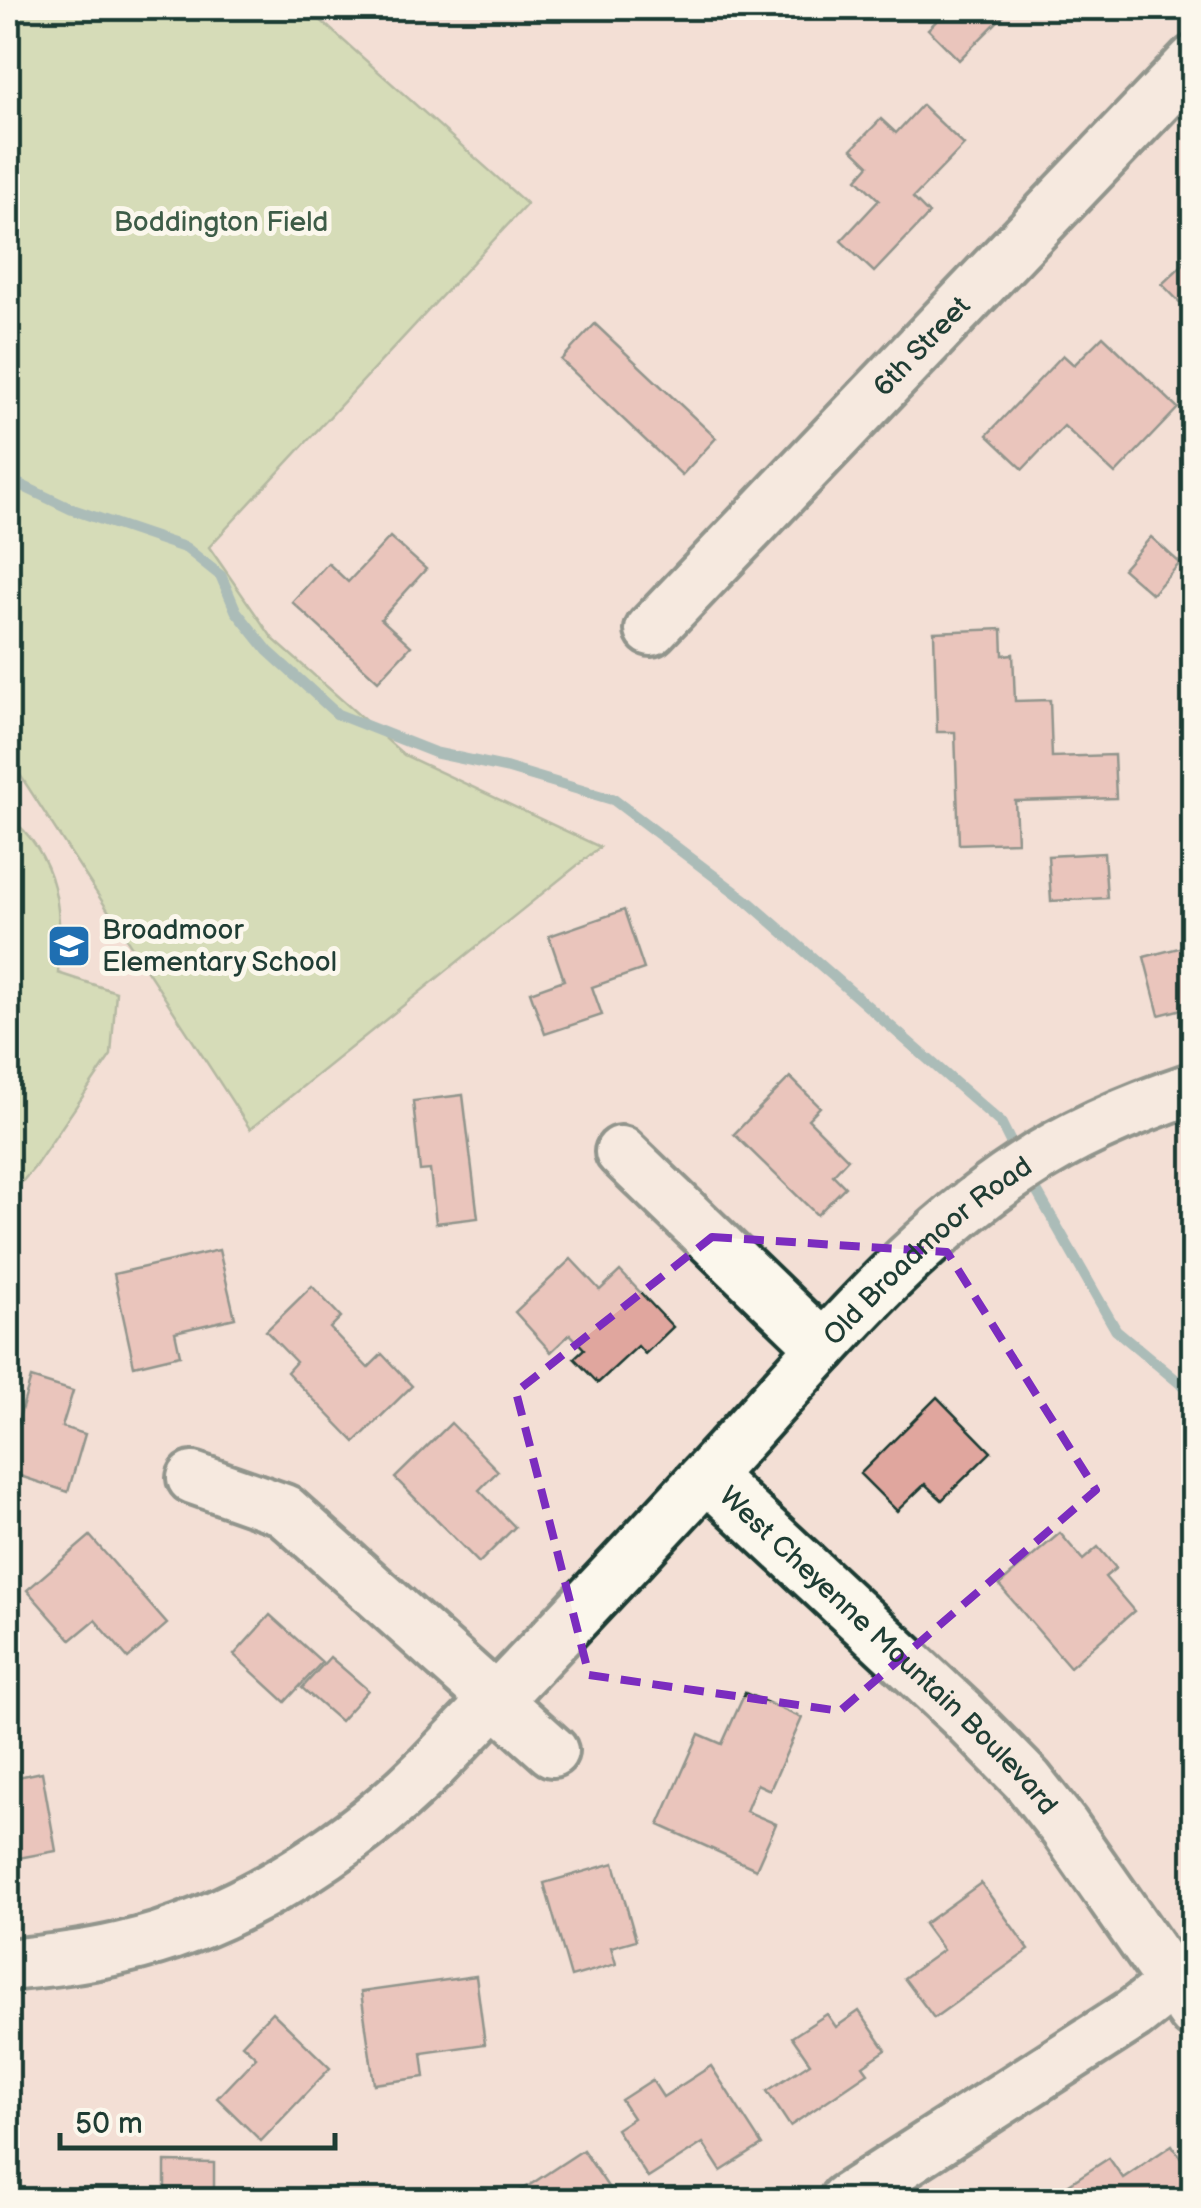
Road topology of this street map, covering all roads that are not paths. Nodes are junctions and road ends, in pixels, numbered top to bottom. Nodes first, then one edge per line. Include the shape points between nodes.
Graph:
1 (1194, 61) edge
2 (651, 630) dead end
3 (1194, 1088) edge
4 (621, 1152) dead end
5 (824, 1347) junction
6 (707, 1476) junction
7 (193, 1478) dead end
8 (497, 1699) junction
9 (552, 1751) dead end
10 (8, 1965) edge
11 (1187, 1988) edge
12 (846, 2200) edge

1 - 2 street, 6th Street
3 - 5 street, Old Broadmoor Road via 1140,1106 1024,1166 928,1242
4 - 5 street
5 - 6 street, Old Broadmoor Road
6 - 8 street, West Cheyenne Mountain Boulevard
6 - 11 street, West Cheyenne Mountain Boulevard via 1027,1780
7 - 8 street via 284,1510
8 - 9 street
8 - 10 street, West Cheyenne Mountain Boulevard via 389,1809 266,1890 125,1948
11 - 12 street via 1134,2014

